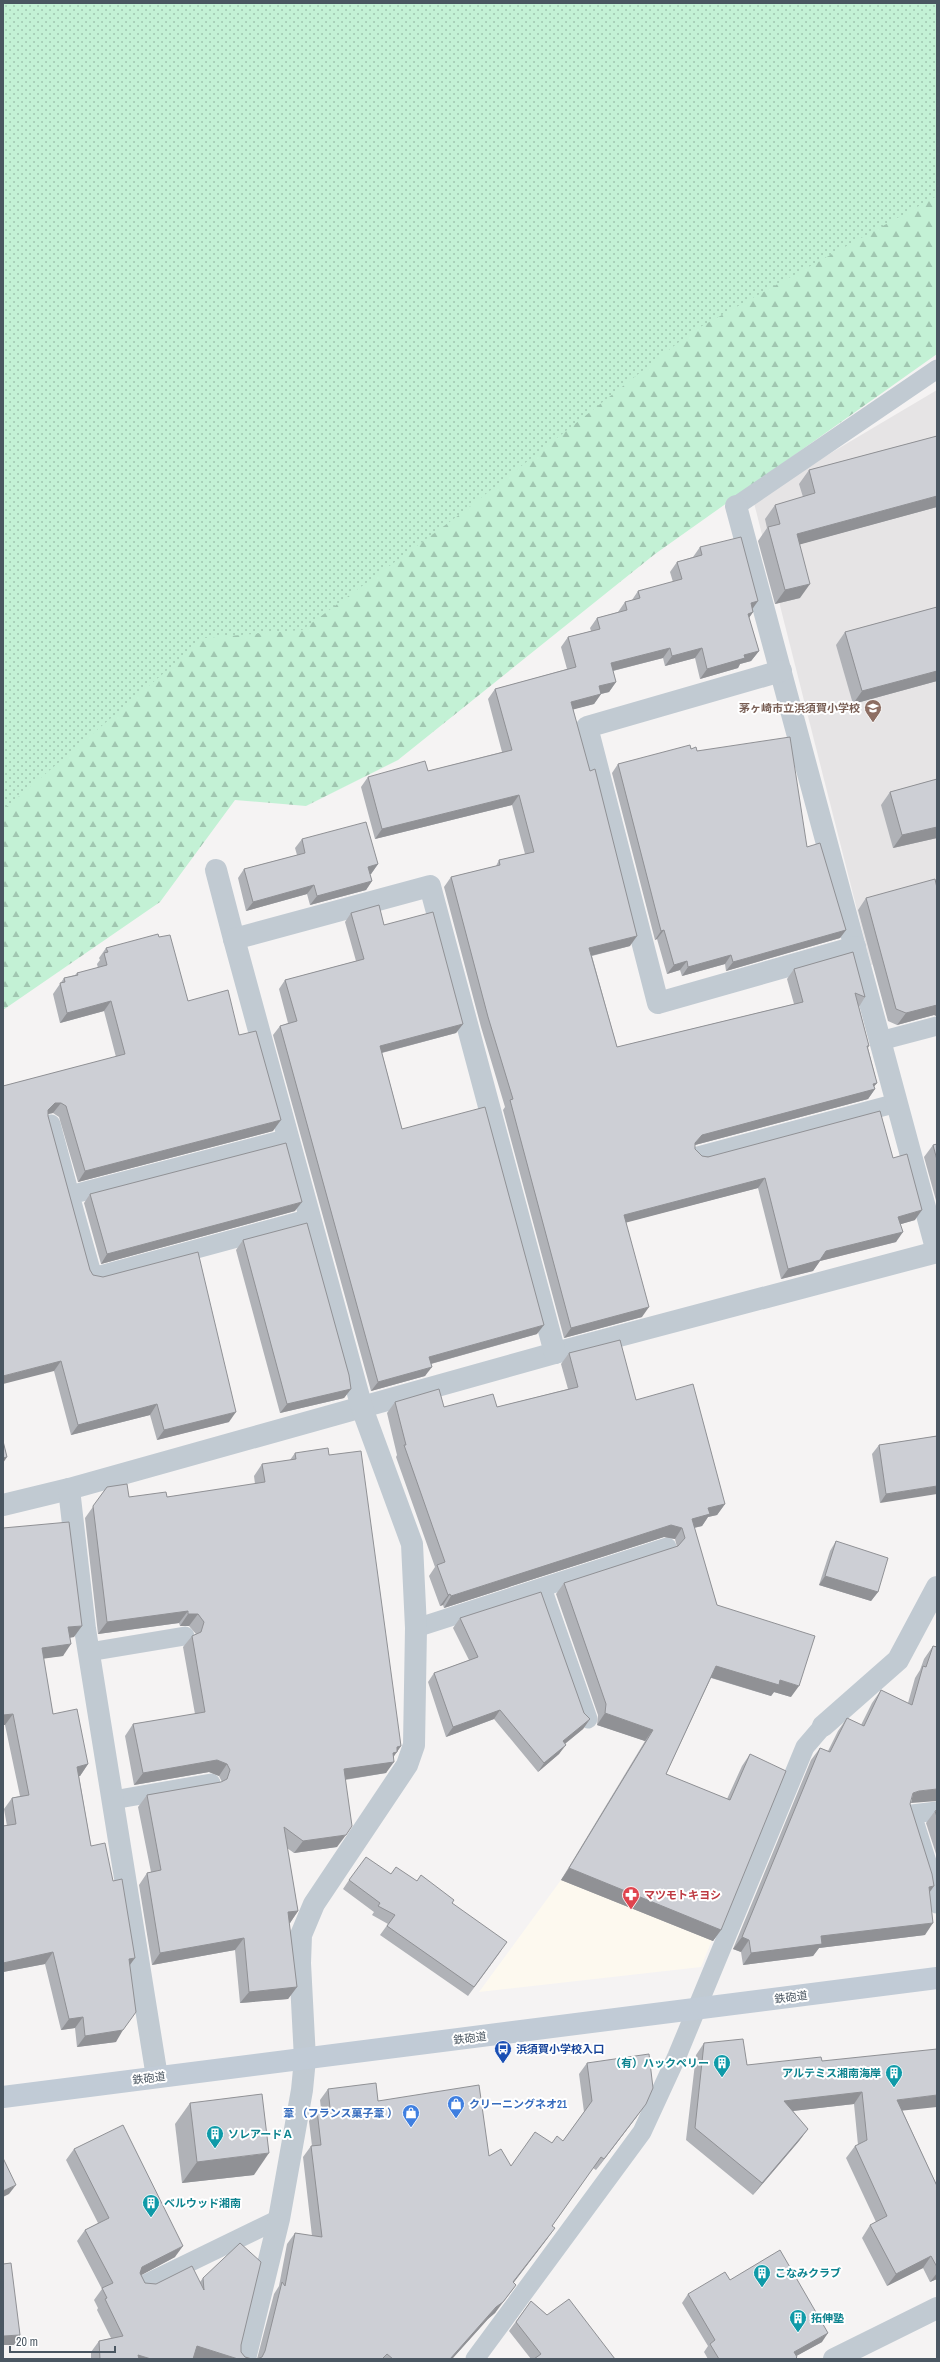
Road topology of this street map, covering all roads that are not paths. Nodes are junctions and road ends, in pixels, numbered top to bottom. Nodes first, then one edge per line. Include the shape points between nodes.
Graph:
1 (937, 370) edge
2 (736, 506) joint
3 (781, 671) junction
4 (216, 870) dead end
5 (234, 939) junction
6 (854, 947) junction
7 (937, 1026) edge
8 (880, 1041) junction
9 (897, 1103) junction
10 (50, 1124) edge
11 (289, 1138) junction
12 (698, 1156) edge
13 (70, 1195) junction
14 (310, 1218) junction
15 (937, 1252) edge
16 (555, 1353) junction
17 (362, 1408) junction
18 (69, 1489) junction
19 (3, 1505) edge
20 (667, 1547) edge
21 (937, 1587) edge
22 (542, 1588) junction
23 (416, 1628) junction
24 (185, 1636) dead end
25 (89, 1652) junction
26 (588, 1719) edge
27 (823, 1726) joint
28 (211, 1784) edge
29 (113, 1800) junction
30 (937, 1811) edge
31 (937, 1904) edge
32 (937, 1978) edge
33 (695, 2009) junction
34 (305, 2059) junction
35 (157, 2077) junction
36 (3, 2097) edge
37 (279, 2218) junction
38 (143, 2285) edge
39 (937, 2308) edge
40 (245, 2359) edge
41 (475, 2359) edge
42 (834, 2359) edge

1 - 2 lane
2 - 3 street
3 - 6 street
3 - 6 street via 587,727 658,1003
4 - 5 street
5 - 11 street
5 - 16 street via 430,886
6 - 8 street
7 - 8 lane
8 - 9 street
9 - 12 lane
9 - 15 street
10 - 13 lane
11 - 13 lane
11 - 14 street
13 - 14 lane via 93,1278
14 - 17 street
15 - 16 street
16 - 17 street
17 - 18 street
17 - 23 street via 412,1544
18 - 19 street
18 - 25 street
20 - 22 lane
21 - 27 street via 898,1660
22 - 23 lane
22 - 26 lane
23 - 34 street via 414,1745 407,1765 314,1904 301,1935
24 - 25 lane
25 - 29 street
27 - 33 lane via 805,1747
28 - 29 lane
29 - 35 street
30 - 31 lane via 912,1814 934,1884
32 - 33 street, 鉄砲道
33 - 34 street, 鉄砲道
33 - 41 lane via 677,2056 642,2132
34 - 35 street, 鉄砲道
34 - 37 street via 302,2090
35 - 36 street, 鉄砲道
37 - 38 lane
37 - 40 street
39 - 42 street

